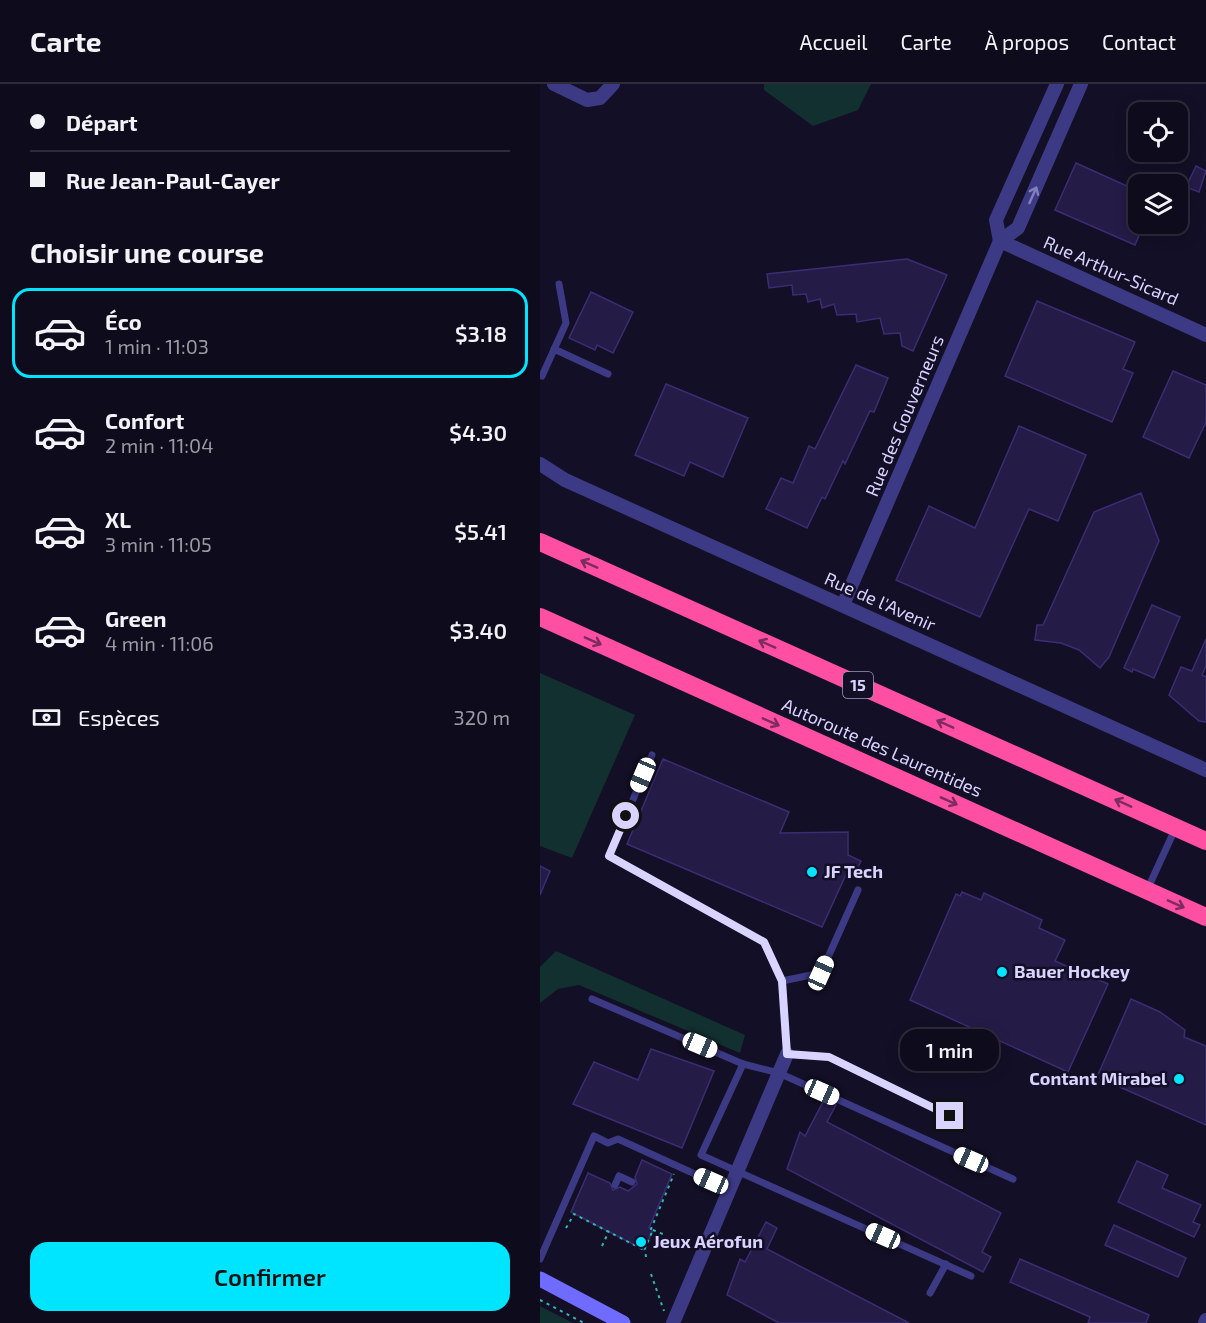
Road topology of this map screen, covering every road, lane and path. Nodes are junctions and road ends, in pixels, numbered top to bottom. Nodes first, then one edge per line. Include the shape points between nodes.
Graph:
1 (554, 84) edge
2 (613, 84) edge
3 (1057, 84) edge
4 (1082, 84) edge
5 (1000, 241) junction
6 (559, 284) dead end
7 (1206, 335) edge
8 (554, 350) junction
9 (609, 374) dead end
10 (543, 376) dead end
11 (540, 464) edge
12 (540, 542) edge
13 (843, 605) junction
14 (540, 617) edge
15 (651, 755) dead end
16 (1206, 770) edge
17 (1176, 827) junction
18 (1206, 841) edge
19 (1147, 890) junction
20 (858, 891) dead end
21 (1206, 917) edge
22 (782, 981) junction
23 (592, 999) dead end
24 (787, 1054) junction
25 (743, 1064) junction
26 (779, 1073) junction
27 (950, 1116) dead end
28 (738, 1171) junction
29 (675, 1172) dead end
30 (1013, 1179) dead end
31 (632, 1182) dead end
32 (615, 1185) dead end
33 (730, 1190) junction
34 (566, 1228) dead end
35 (653, 1230) junction
36 (609, 1231) junction
37 (665, 1235) dead end
38 (603, 1246) dead end
39 (645, 1248) junction
40 (646, 1257) dead end
41 (540, 1259) edge
42 (946, 1264) junction
43 (651, 1274) dead end
44 (971, 1276) dead end
45 (540, 1279) edge
46 (930, 1293) dead end
47 (540, 1300) edge
48 (669, 1318) edge
49 (584, 1323) edge
50 (623, 1323) edge

1 - 2 street via 587,100 600,98
3 - 5 street, Rue des Gouverneurs via 996,220
5 -> 4 street, Rue des Gouverneurs via 1018,228
5 - 7 street, Rue Arthur-Sicard
5 - 13 street, Rue des Gouverneurs
6 - 8 lane via 566,323
8 - 9 lane
8 - 10 lane
11 - 13 street, Rue de l'Avenir via 565,480
17 -> 12 highway, 15
13 - 16 street, Rue de l'Avenir
14 -> 19 highway, Autoroute des Laurentides
15 - 22 lane via 609,856 764,942
17 - 18 highway, 15
17 - 19 lane
19 -> 21 highway, Autoroute des Laurentides
20 - 22 lane via 821,973
22 - 24 lane
23 - 25 lane
24 - 26 street
24 - 27 lane via 829,1057
25 - 26 lane
25 - 28 lane via 701,1155
26 - 28 street
26 - 30 lane
28 - 33 street
28 - 42 lane
29 - 35 path
31 - 32 lane via 619,1176
33 - 41 lane via 618,1139 608,1143 594,1136
33 - 48 street
34 - 36 path via 574,1214
35 - 37 path
35 - 39 path
36 - 38 path
36 - 39 path
39 - 40 path
42 - 44 lane
42 - 46 lane
43 - 48 path
45 - 50 street
47 - 49 path

